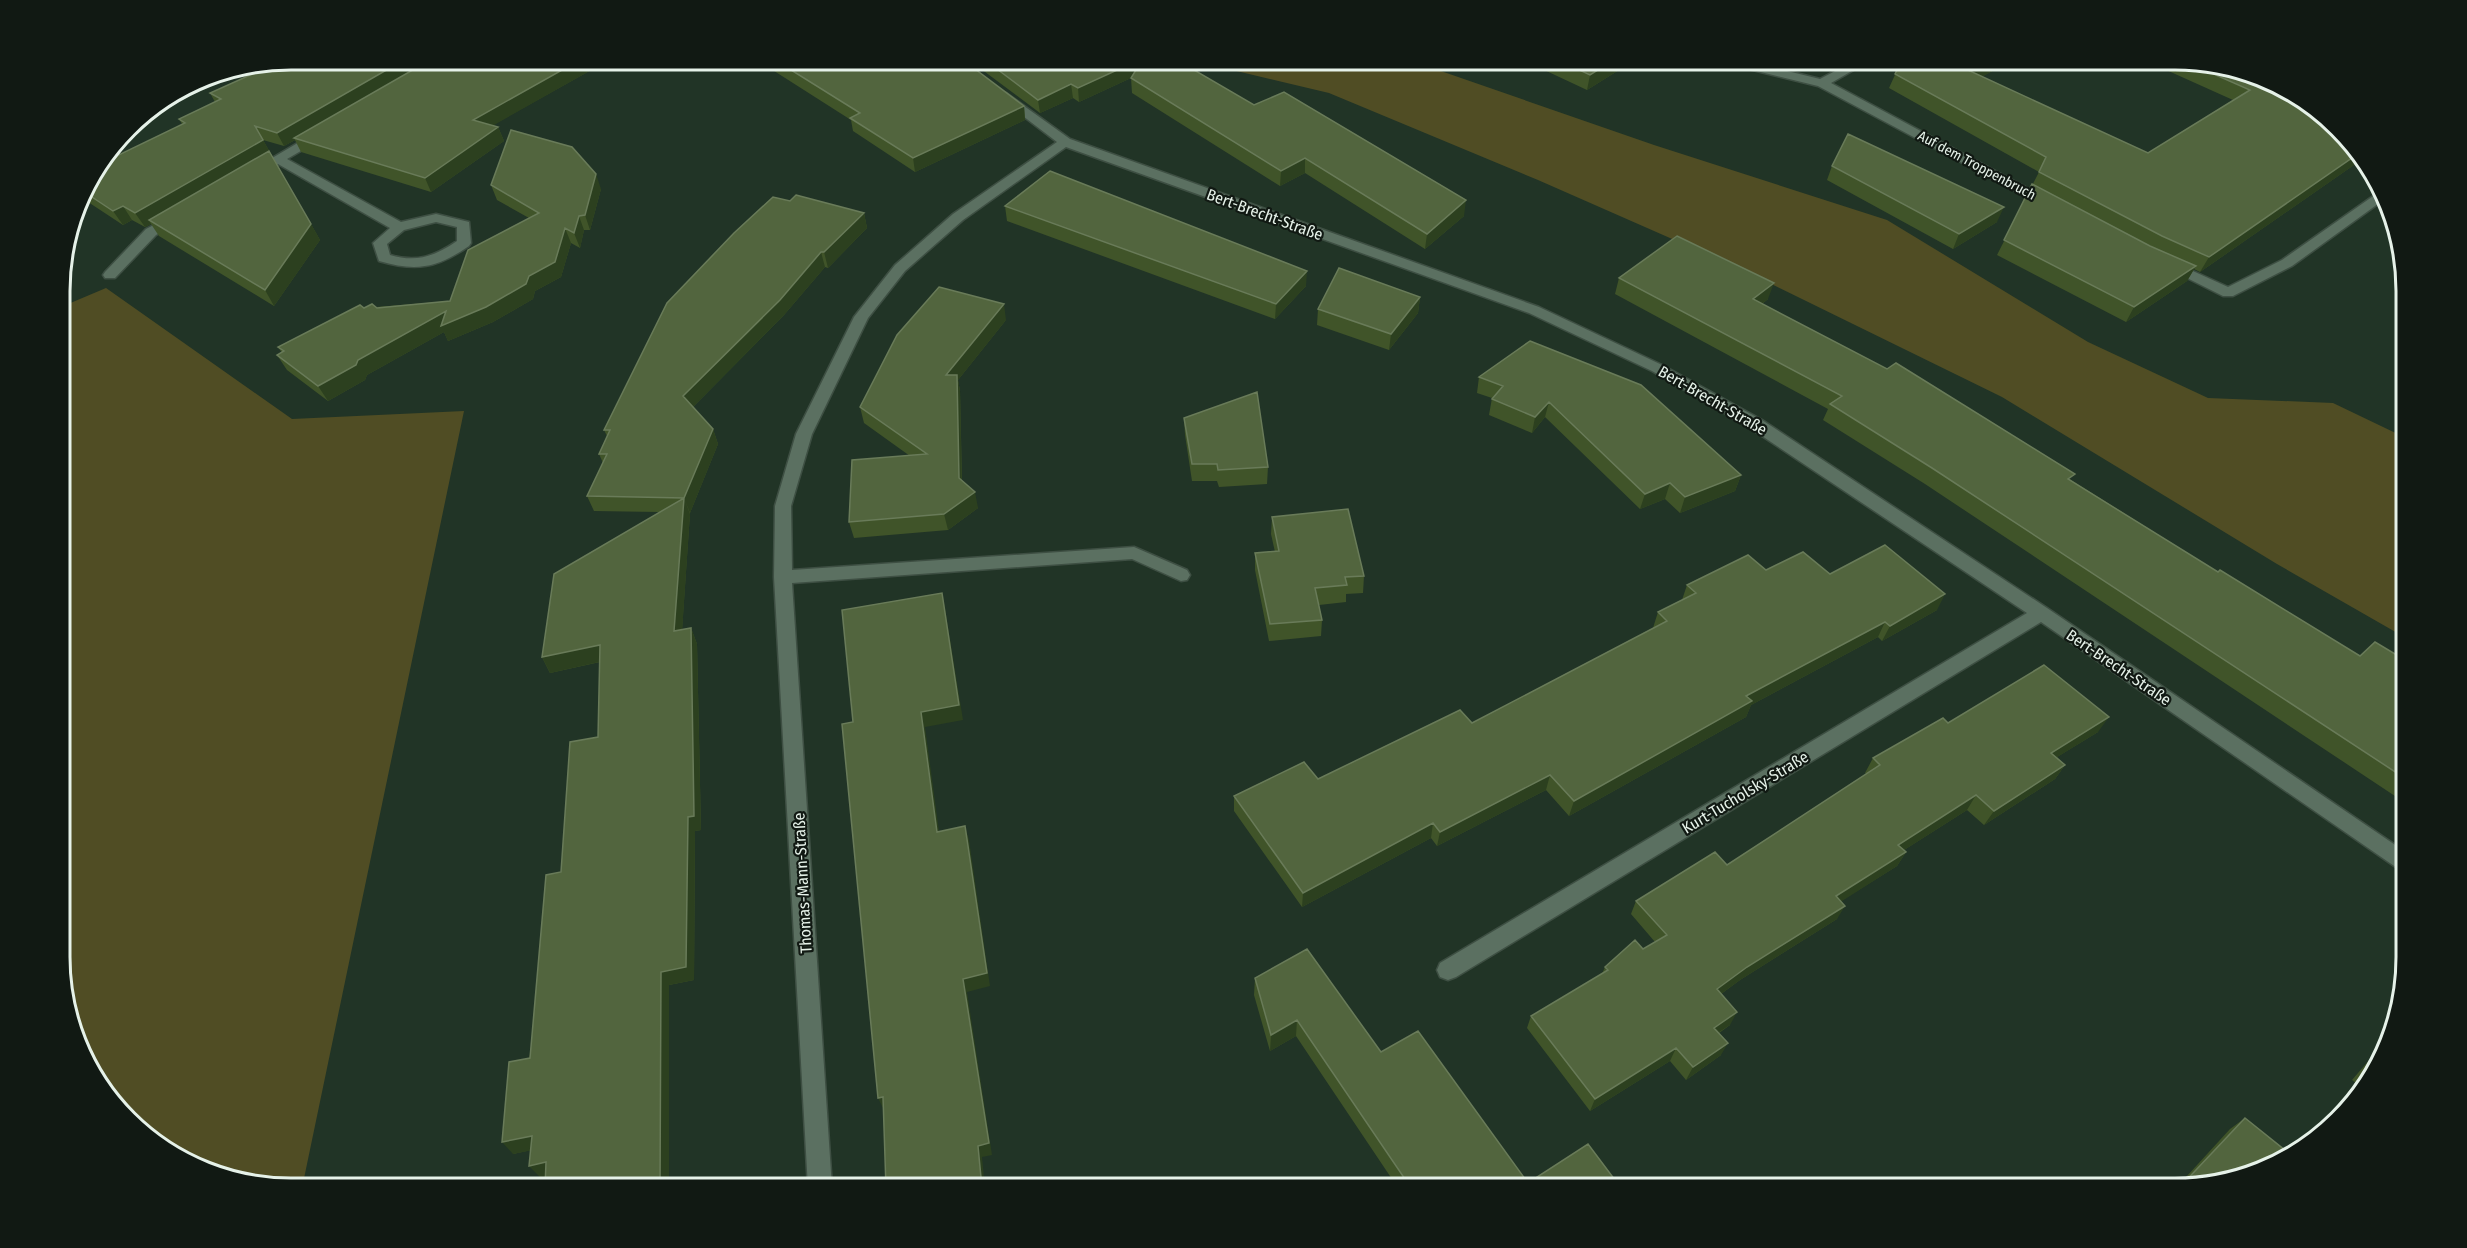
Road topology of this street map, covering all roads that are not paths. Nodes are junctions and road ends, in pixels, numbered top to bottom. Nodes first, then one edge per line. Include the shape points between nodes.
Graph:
1 (1769, 70) edge
2 (1846, 70) edge
3 (1822, 83) junction
4 (993, 87) edge
5 (327, 130) edge
6 (1065, 142) junction
7 (278, 159) junction
8 (239, 182) edge
9 (2376, 199) edge
10 (190, 210) edge
11 (2064, 212) edge
12 (399, 227) junction
13 (2158, 261) edge
14 (110, 275) dead end
15 (1181, 576) dead end
16 (783, 578) junction
17 (2041, 613) junction
18 (2396, 856) edge
19 (1448, 970) dead end
20 (819, 1178) edge

1 - 3 street, Auf dem Troppenbruch
2 - 3 street
3 - 11 street, Auf dem Troppenbruch
4 - 6 street, Bert-Brecht-Straße
5 - 7 street
6 - 16 street, Thomas-Mann-Straße via 958,217 900,268 861,317 804,434 783,506
6 - 17 street, Bert-Brecht-Straße via 1534,310 1658,368 1756,424
7 - 8 street
7 - 12 street
9 - 13 street via 2287,263 2228,293
10 - 14 street via 151,232
12 - 12 street via 436,218 464,225 464,243 441,260 406,265 384,258 380,243
15 - 16 street via 1134,553
16 - 20 street, Thomas-Mann-Straße
17 - 18 street, Bert-Brecht-Straße
17 - 19 street, Kurt-Tucholsky-Straße

